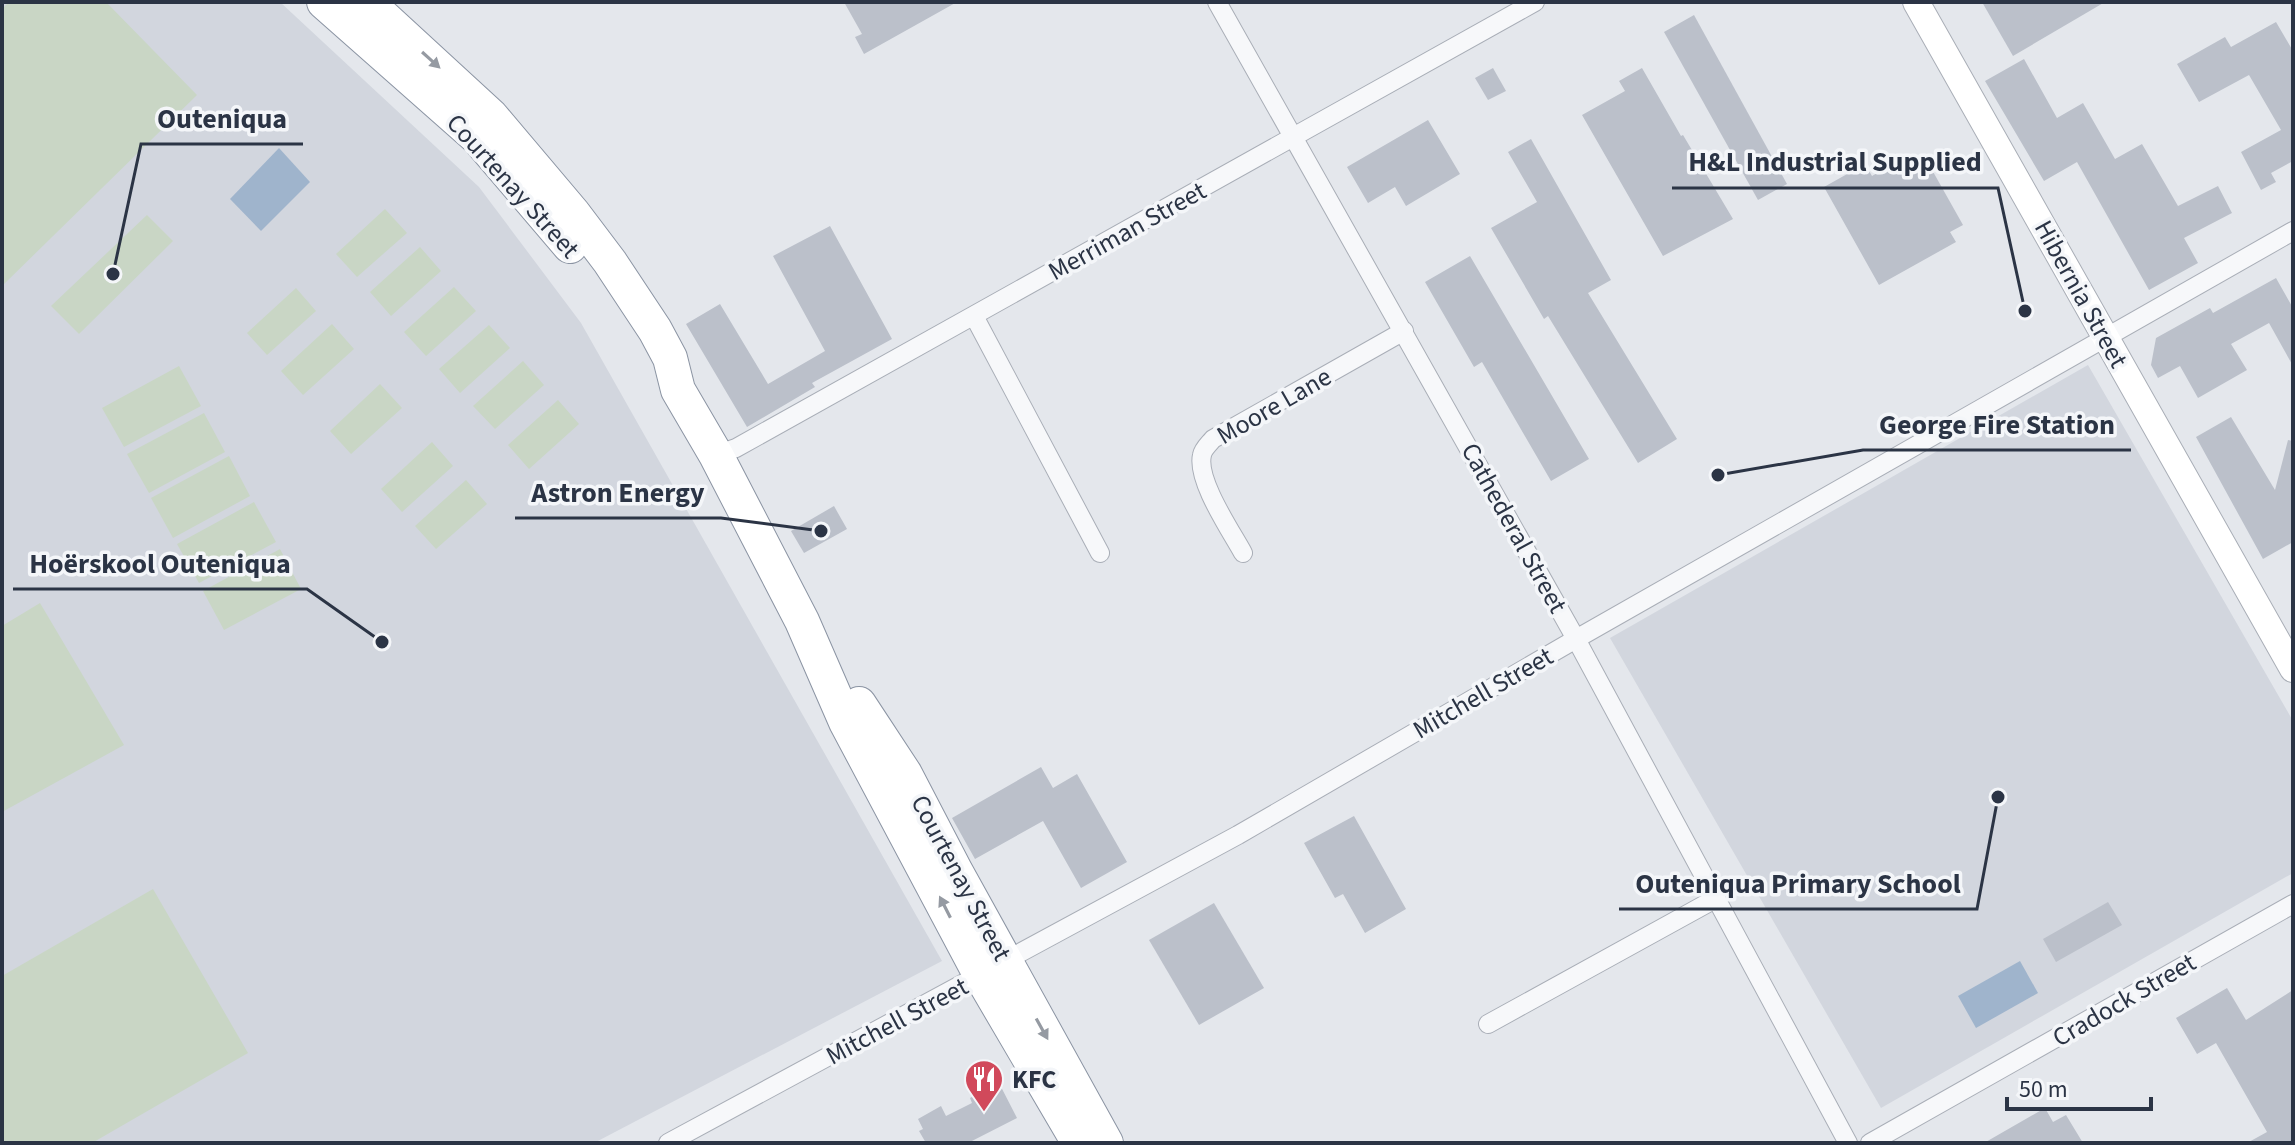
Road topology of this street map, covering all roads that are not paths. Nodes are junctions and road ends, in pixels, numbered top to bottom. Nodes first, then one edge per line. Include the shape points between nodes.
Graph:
1 (324, 2) edge
2 (1217, 2) edge
3 (1535, 2) edge
4 (1916, 2) edge
5 (368, 10) edge
6 (1292, 139) junction
7 (2293, 231) edge
8 (974, 316) junction
9 (1404, 331) junction
10 (2106, 338) junction
11 (716, 455) junction
12 (1100, 553) dead end
13 (1243, 553) dead end
14 (1576, 639) junction
15 (2293, 669) edge
16 (1715, 899) junction
17 (2293, 904) edge
18 (993, 968) junction
19 (1488, 1024) dead end
20 (668, 1143) edge
21 (1079, 1143) edge
22 (1106, 1143) edge
23 (1848, 1143) edge
24 (1870, 1143) edge

1 - 5 highway, Courtenay Street
2 - 6 street, Cathederal Street
3 - 6 street, Merriman Street
4 - 10 street, Hibernia Street
5 - 11 highway, Courtenay Street via 593,277 657,373 678,390
6 - 8 street, Merriman Street
6 - 9 street, Cathederal Street
7 - 10 street, Mitchell Street
8 - 11 street, Merriman Street
8 - 12 street
9 - 13 street, Moore Lane via 1206,446 1205,480
9 - 14 street, Cathederal Street
10 - 14 street, Mitchell Street
10 - 15 street, Hibernia Street
11 - 18 highway, Courtenay Street via 802,621 905,774
14 - 16 street, Cathederal Street
14 - 18 street, Mitchell Street via 1238,835
16 - 19 street
16 - 23 street, Cathederal Street
17 - 24 street, Cradock Street
18 - 20 street, Mitchell Street
18 - 21 highway, Courtenay Street
18 -> 22 highway, Courtenay Street

